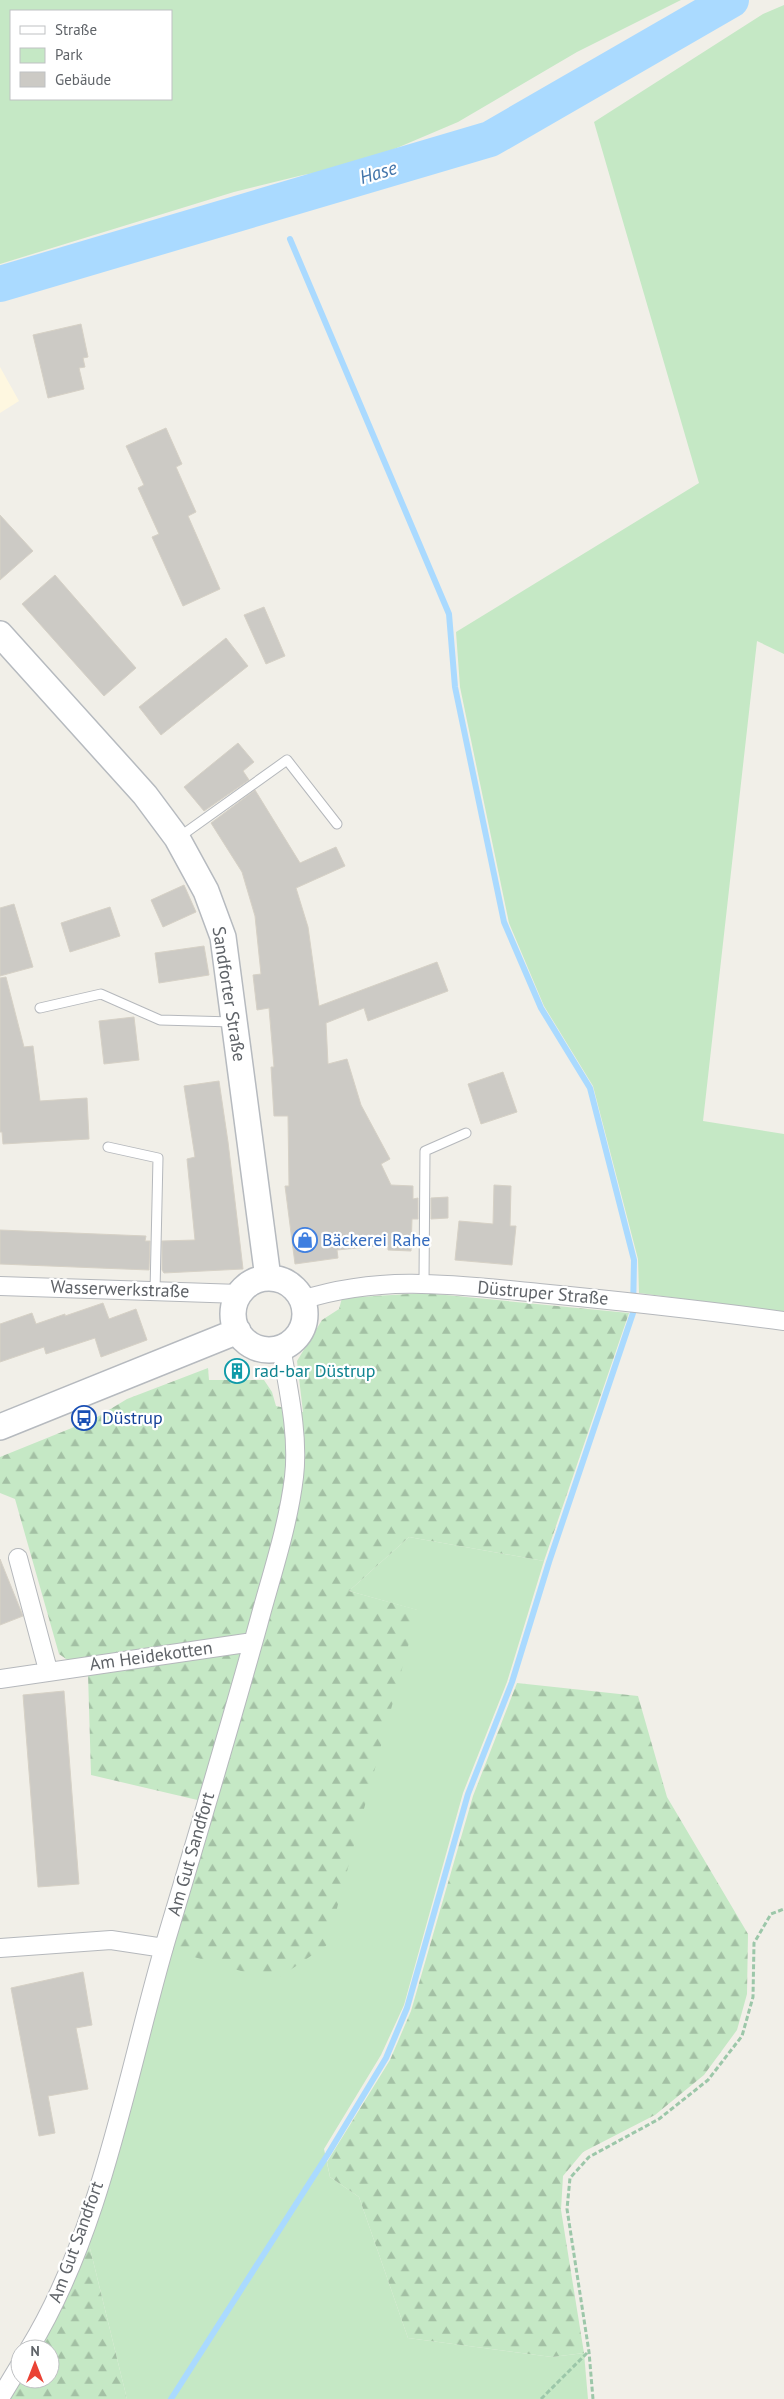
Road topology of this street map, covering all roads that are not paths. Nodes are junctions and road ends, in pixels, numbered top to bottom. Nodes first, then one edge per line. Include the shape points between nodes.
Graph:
1 (0, 634) edge
2 (337, 824) dead end
3 (177, 838) junction
4 (40, 1008) dead end
5 (234, 1022) junction
6 (466, 1133) dead end
7 (108, 1146) dead end
8 (268, 1278) junction
9 (424, 1282) junction
10 (0, 1286) edge
11 (155, 1291) junction
12 (240, 1294) junction
13 (302, 1300) junction
14 (784, 1321) edge
15 (238, 1331) junction
16 (281, 1347) junction
17 (0, 1427) edge
18 (18, 1558) dead end
19 (253, 1642) junction
20 (48, 1670) junction
21 (0, 1679) edge
22 (0, 1948) edge
23 (164, 1948) junction
24 (36, 2339) edge
25 (10, 2382) edge
26 (0, 2398) edge

1 - 3 street, Sandforter Straße via 139,787
2 - 3 lane via 287,760
3 - 5 street, Sandforter Straße via 206,891 223,937
4 - 5 lane via 101,994 160,1020
5 - 8 street, Sandforter Straße
6 - 9 lane via 424,1151
7 - 11 lane via 158,1158
8 - 12 street via 247,1285
8 - 13 street via 289,1284
9 - 13 street, Düstruper Straße via 348,1287
9 - 14 street, Düstruper Straße via 642,1302
10 - 11 street, Wasserwerkstraße
11 - 12 street, Wasserwerkstraße
12 - 15 street via 233,1312
13 - 16 street via 305,1311 302,1328 291,1342
15 - 16 street via 252,1345
15 - 17 street
16 - 19 street, Am Gut Sandfort via 294,1435 294,1474 288,1515
18 - 20 street
19 - 20 street, Am Heidekotten
19 - 23 street, Am Gut Sandfort
20 - 21 street, Am Heidekotten
22 - 23 street via 111,1940
23 - 24 street, Am Gut Sandfort via 112,2142 85,2228 48,2319
25 - 26 street

